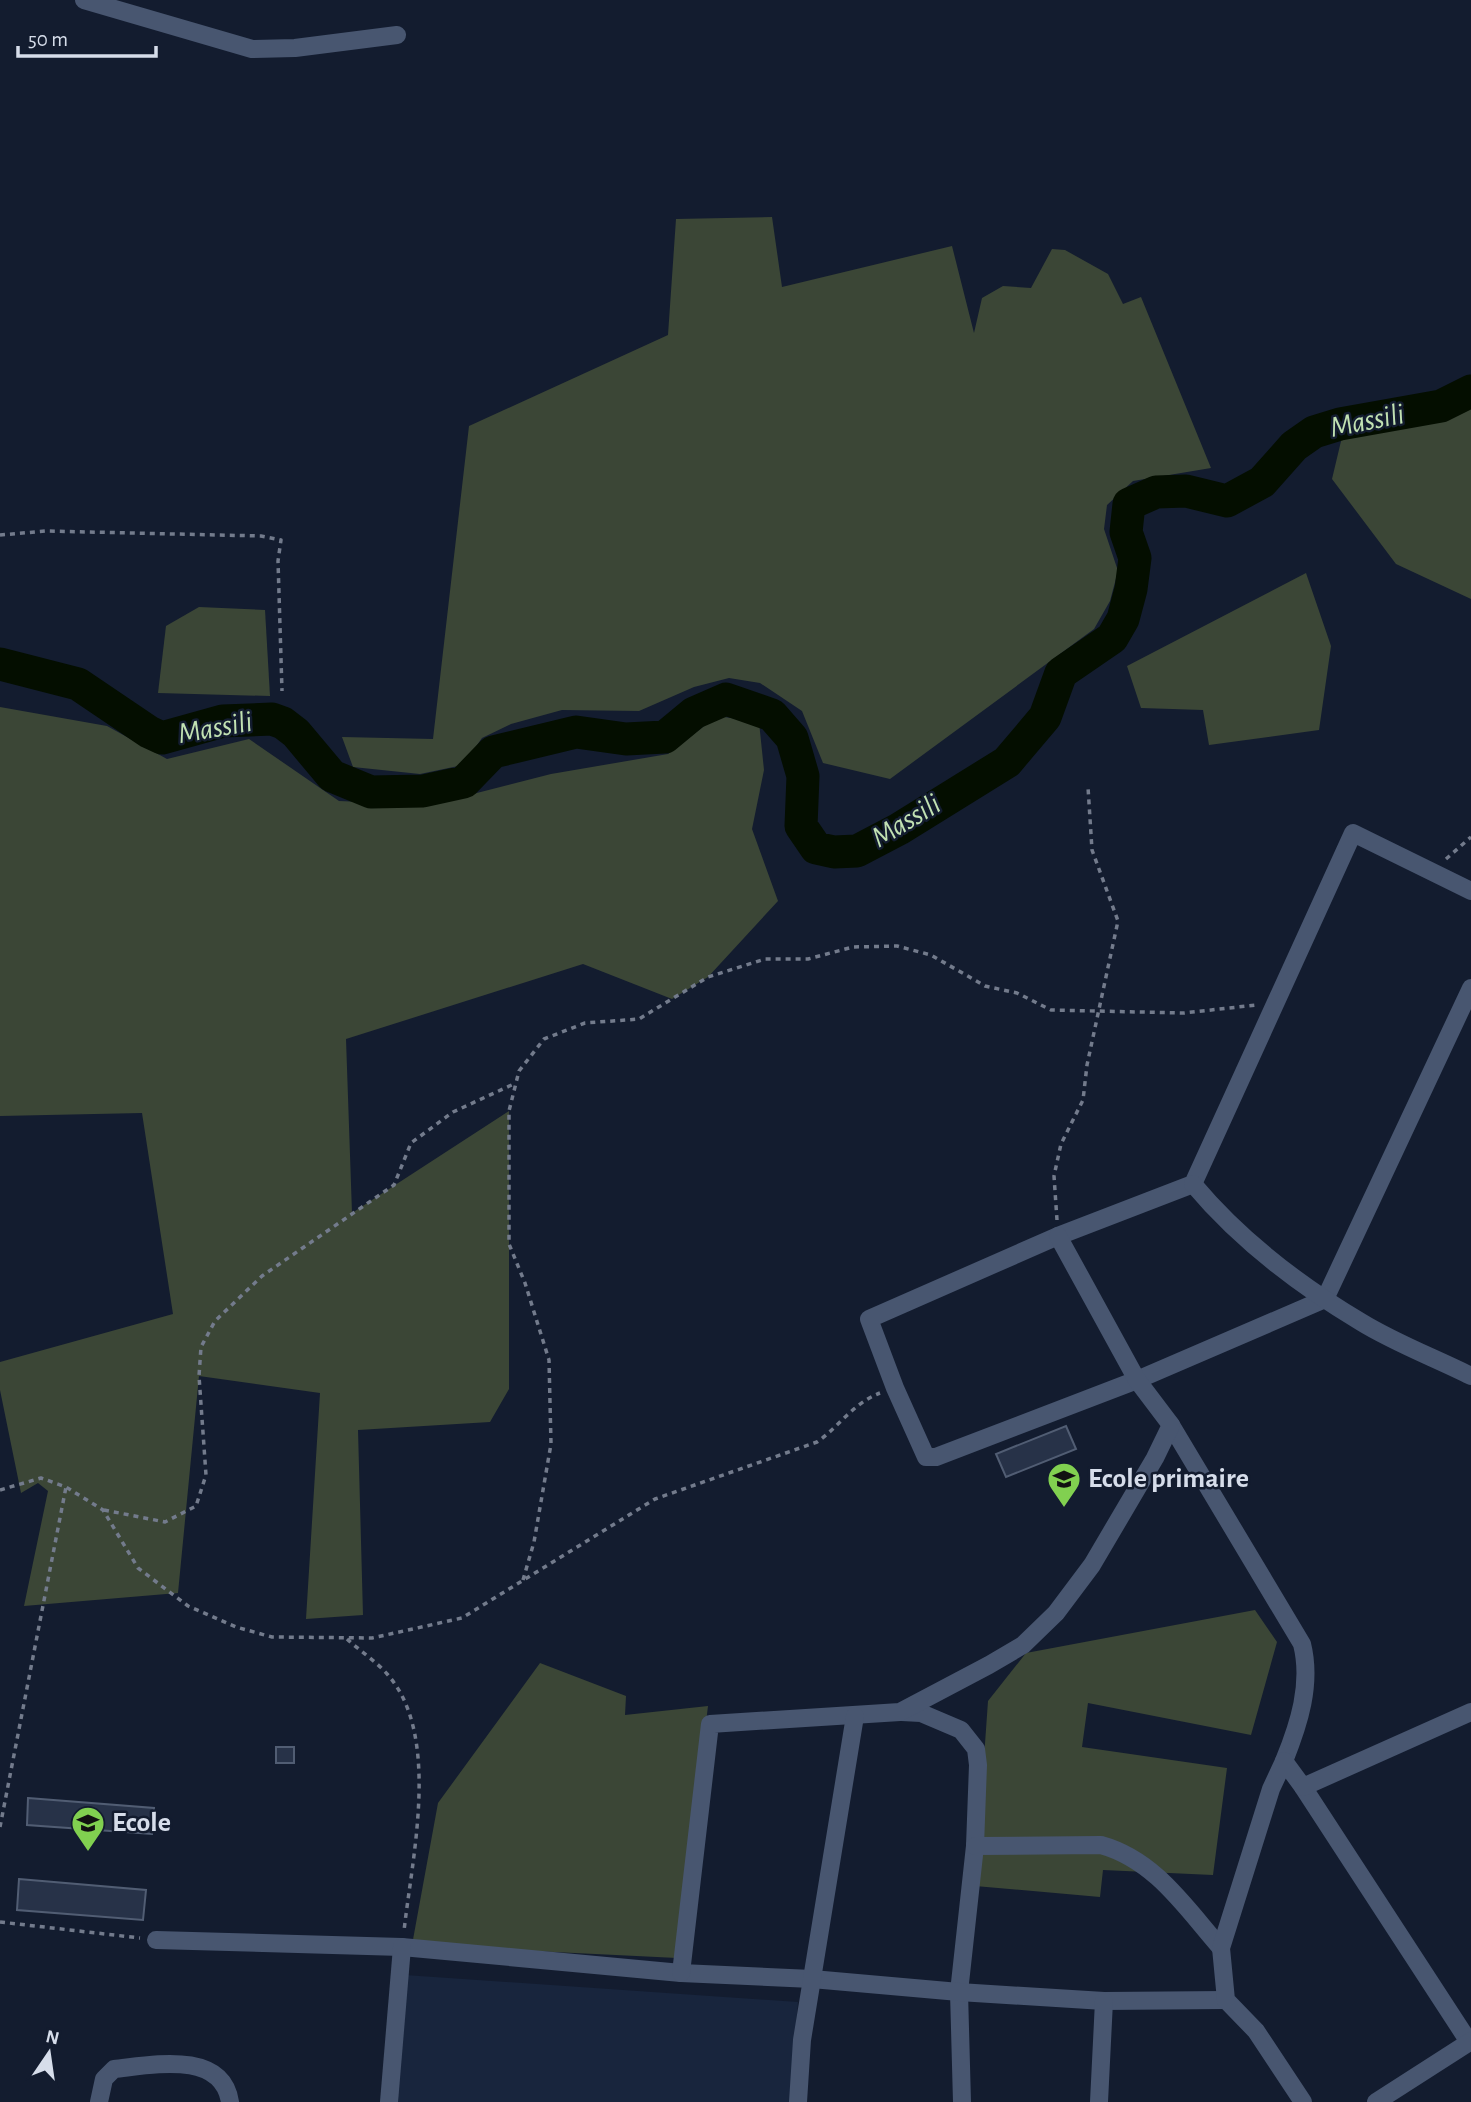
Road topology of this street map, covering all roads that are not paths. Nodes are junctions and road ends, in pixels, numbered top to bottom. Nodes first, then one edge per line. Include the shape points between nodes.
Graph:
1 (84, 0) edge
2 (397, 35) dead end
3 (1471, 891) edge
4 (1471, 988) edge
5 (1193, 1184) junction
6 (1058, 1236) junction
7 (1325, 1299) junction
8 (1471, 1376) edge
9 (1137, 1380) junction
10 (1171, 1426) junction
11 (900, 1712) junction
12 (1471, 1712) edge
13 (855, 1716) junction
14 (1284, 1761) junction
15 (1303, 1787) junction
16 (975, 1846) junction
17 (156, 1940) road end
18 (402, 1947) junction
19 (1221, 1948) junction
20 (681, 1973) junction
21 (812, 1979) junction
22 (959, 1993) junction
23 (1226, 2000) junction
24 (1104, 2001) junction
25 (1470, 2041) edge
26 (99, 2102) edge
27 (230, 2102) edge
28 (389, 2102) edge
29 (798, 2102) edge
30 (962, 2102) edge
31 (1099, 2102) edge
32 (1303, 2102) edge
33 (1376, 2102) edge

1 - 2 street via 252,49
3 - 5 street via 1353,833
4 - 7 street
5 - 6 street
5 - 7 street via 1221,1217 1262,1253
6 - 9 street
6 - 9 street via 869,1319 926,1457
7 - 8 street via 1362,1323
7 - 9 street
9 - 10 street
10 - 11 street via 1092,1565 1056,1613 1023,1644
10 - 14 street via 1303,1644 1307,1677 1298,1726
11 - 13 street
11 - 16 street via 920,1713 961,1730 976,1749
12 - 15 street
13 - 20 street via 710,1724
13 - 21 street
14 - 15 street
14 - 19 street
15 - 25 street
16 - 19 street via 1101,1845 1119,1850 1169,1886
16 - 22 street
17 - 18 street
18 - 20 street
18 - 28 street
19 - 23 street
20 - 21 street
21 - 22 street
21 - 29 street
22 - 24 street
22 - 30 street
23 - 24 street
23 - 32 street via 1256,2031
24 - 31 street
25 - 33 street
26 - 27 street via 104,2079 114,2068 176,2065 200,2067 218,2075 228,2088

